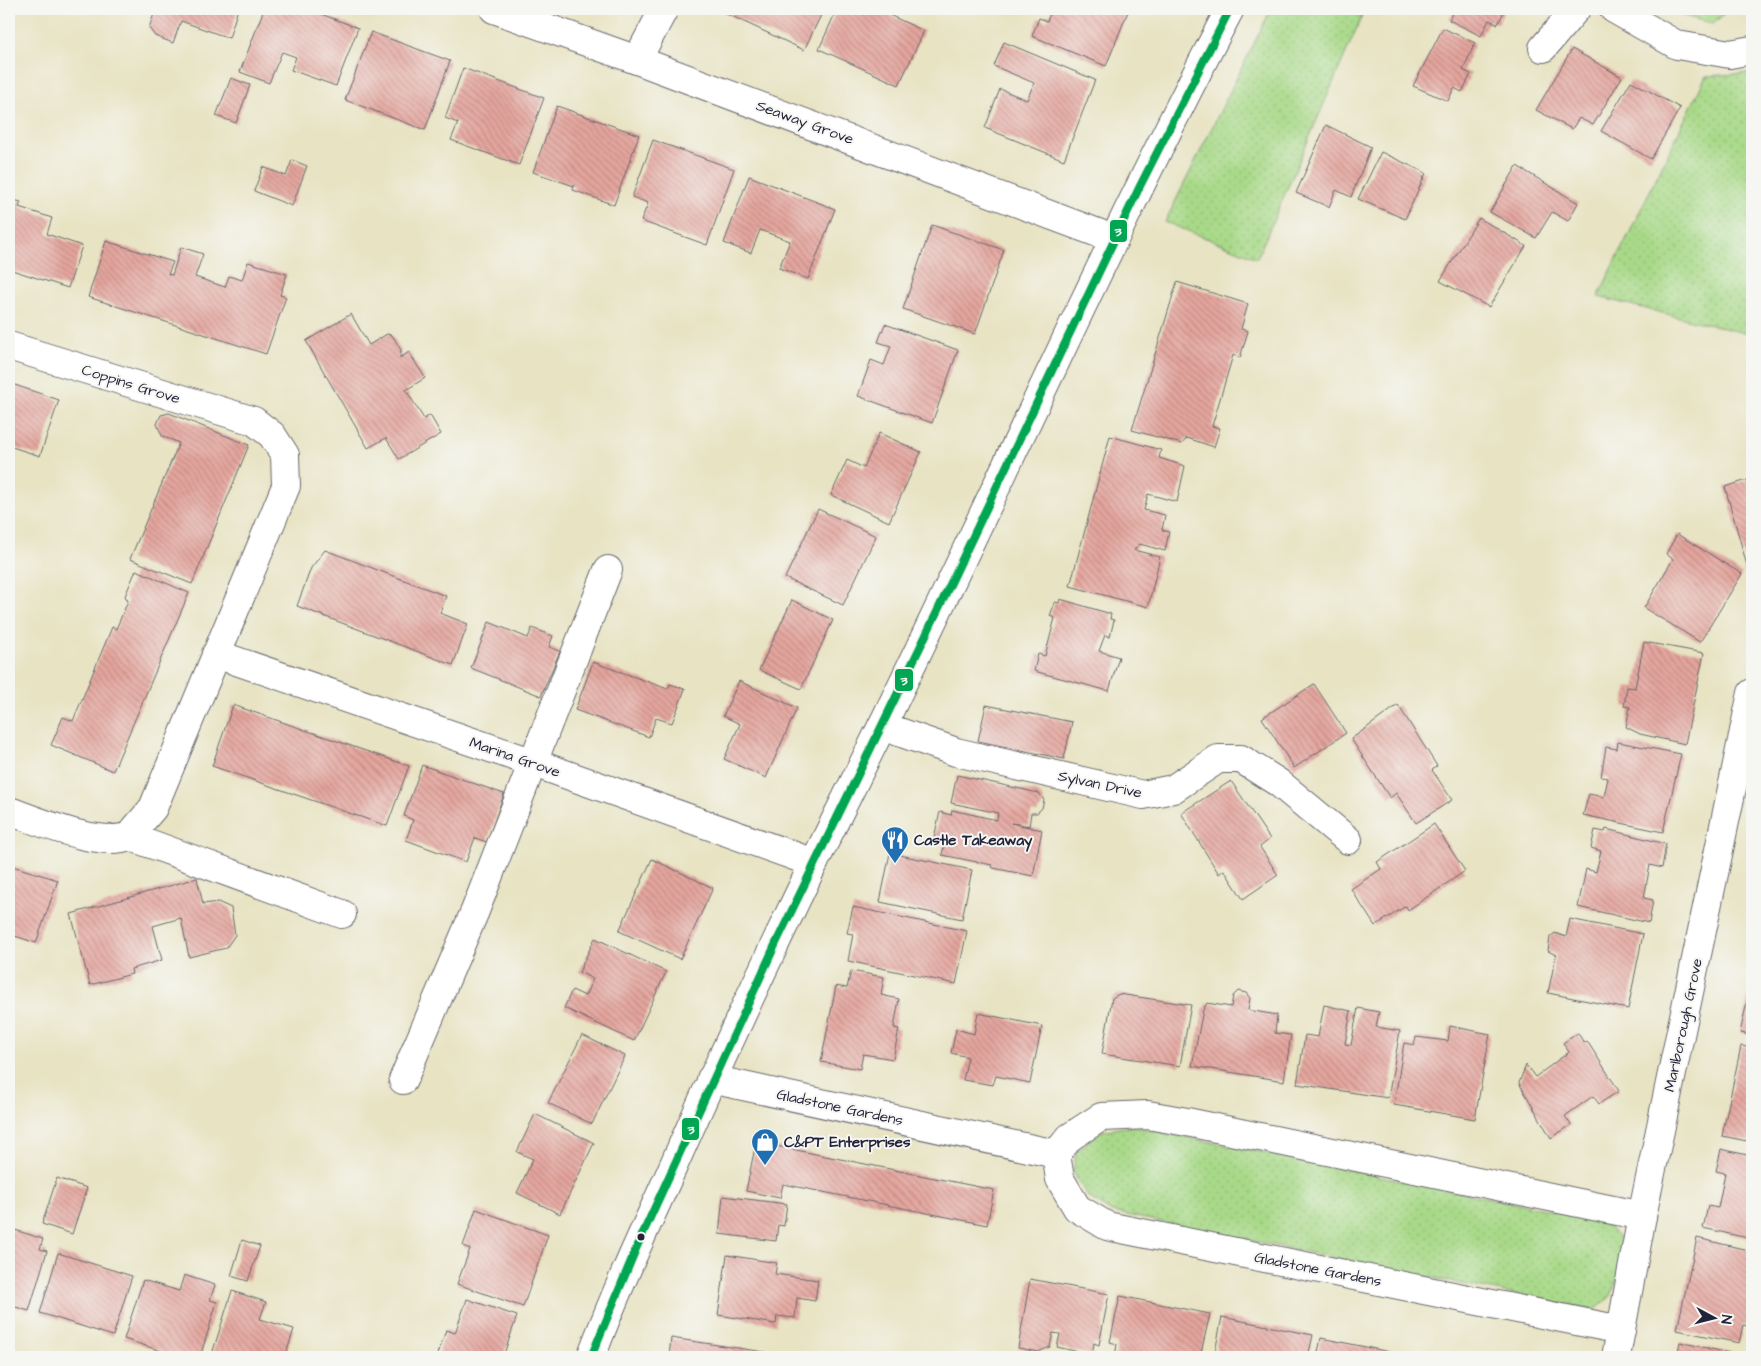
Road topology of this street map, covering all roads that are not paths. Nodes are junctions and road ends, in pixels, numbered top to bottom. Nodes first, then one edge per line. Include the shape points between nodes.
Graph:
1 (494, 9) edge
2 (664, 9) edge
3 (1230, 9) edge
4 (1576, 9) edge
5 (1614, 9) edge
6 (1543, 48) dead end
7 (1752, 50) edge
8 (637, 60) junction
9 (1114, 239) junction
10 (9, 346) edge
11 (608, 570) dead end
12 (216, 654) junction
13 (1752, 693) edge
14 (882, 726) junction
15 (534, 763) junction
16 (9, 811) edge
17 (120, 837) junction
18 (1348, 840) dead end
19 (814, 863) junction
20 (342, 914) dead end
21 (711, 1079) junction
22 (402, 1080) dead end
23 (1056, 1154) junction
24 (1642, 1216) junction
25 (1621, 1330) junction
26 (591, 1357) edge
27 (1616, 1357) edge

1 - 8 street, Seaway Grove
2 - 8 street
3 - 9 street
4 - 6 street
5 - 7 street via 1677,45 1730,54
8 - 9 street, Seaway Grove
9 - 14 street
10 - 12 street, Coppins Grove via 254,421 272,435 285,455 286,486
11 - 15 street
12 - 15 street, Marina Grove
12 - 17 street via 153,808
13 - 24 street, Marlborough Grove
14 - 18 street, Sylvan Drive via 956,752 1143,795 1173,789 1218,759 1241,759 1279,783
14 - 19 street
15 - 19 street, Marina Grove
15 - 22 street via 476,911
16 - 17 street via 81,835
17 - 20 street
19 - 21 street
21 - 23 street, Gladstone Gardens
21 - 26 street
23 - 24 street via 1070,1137 1101,1116 1148,1115
23 - 25 street, Gladstone Gardens via 1060,1179 1077,1208 1107,1226
24 - 25 street, Marlborough Grove
25 - 27 street, Marlborough Grove

